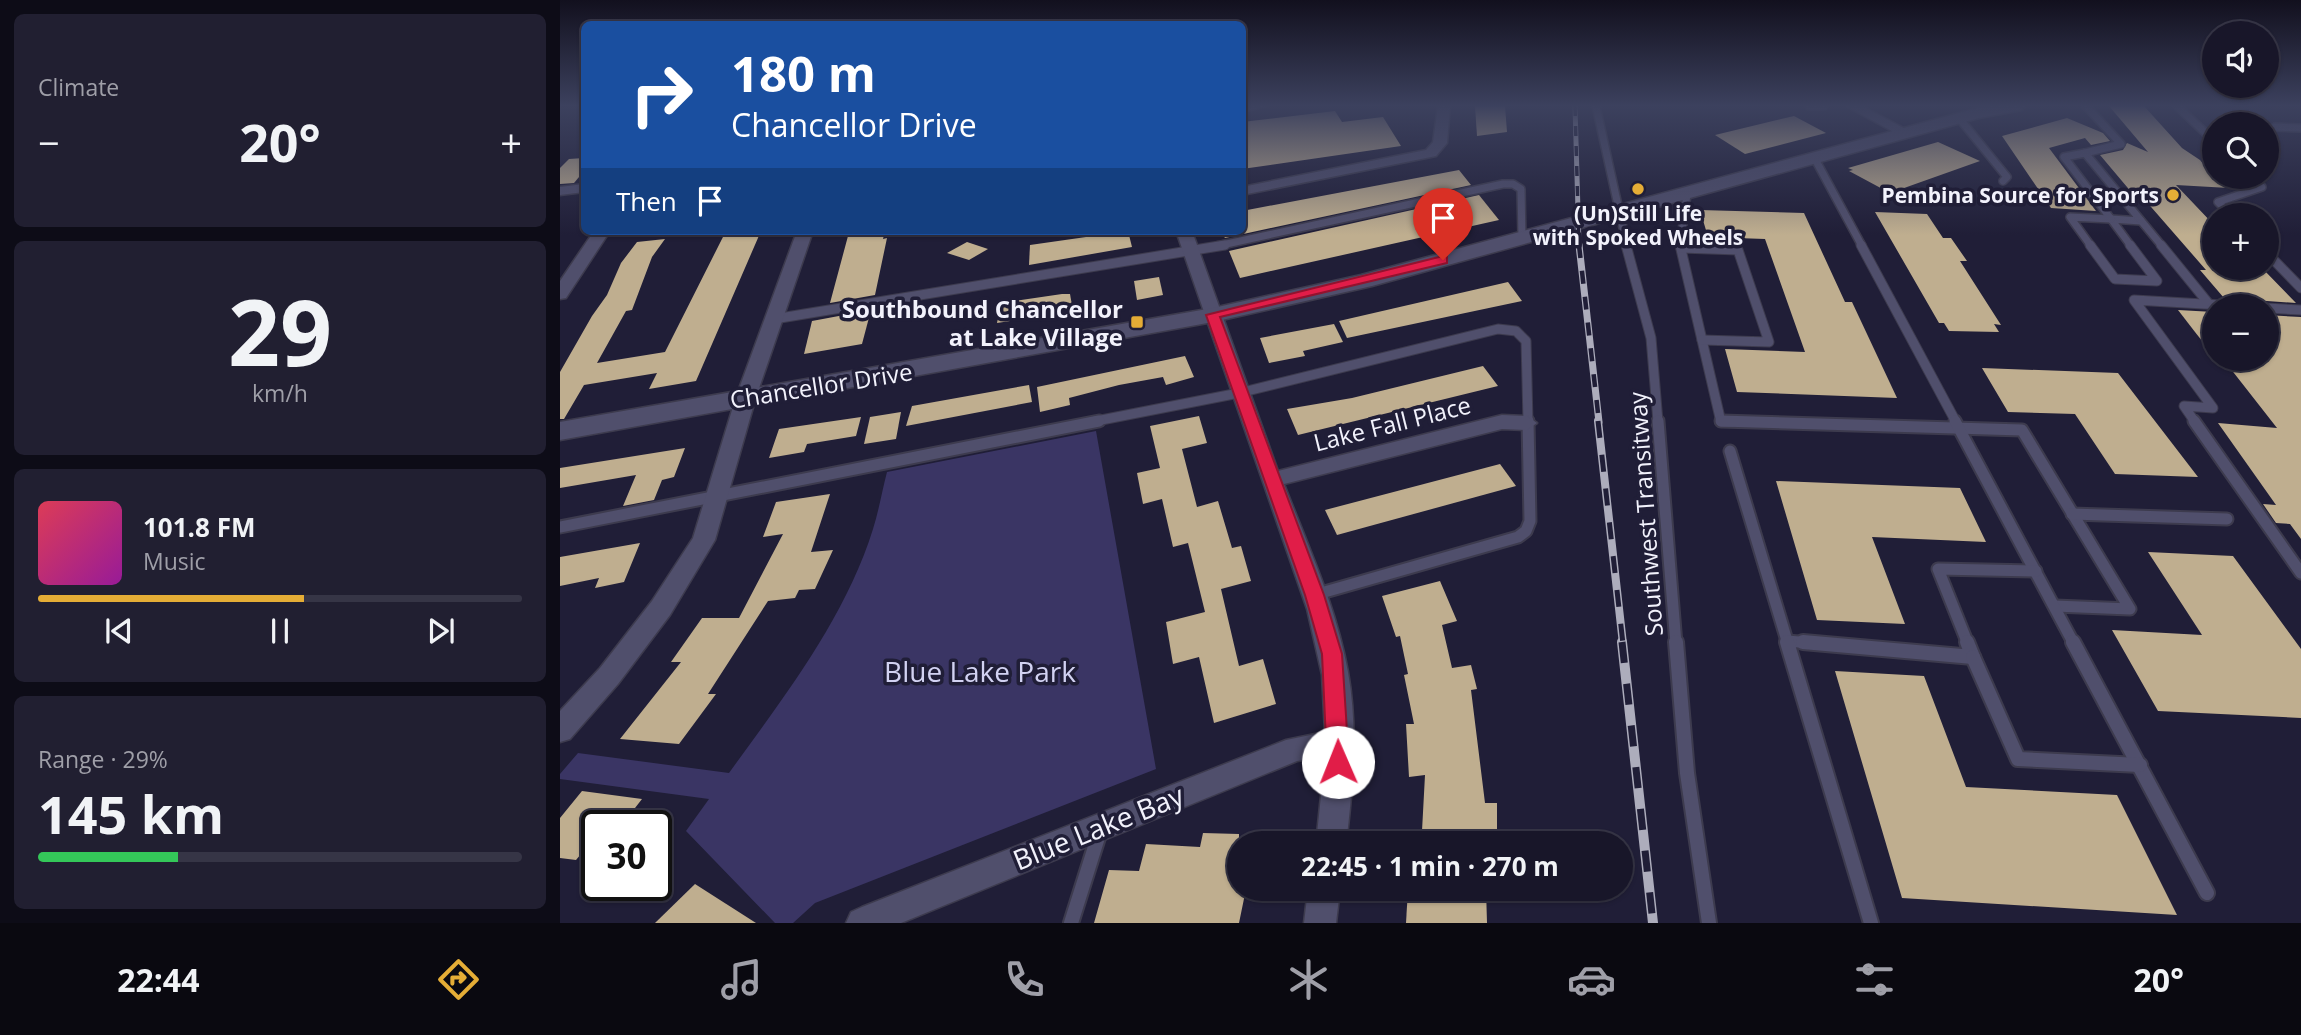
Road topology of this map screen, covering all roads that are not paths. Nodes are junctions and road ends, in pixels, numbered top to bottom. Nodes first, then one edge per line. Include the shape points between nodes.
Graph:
1 (1434, 149) edge
2 (1605, 149) edge
3 (1850, 149) edge
4 (1993, 149) edge
5 (2101, 149) edge
6 (2085, 153) junction
7 (1815, 159) junction
8 (2003, 181) dead end
9 (581, 188) edge
10 (2256, 189) edge
11 (1246, 190) edge
12 (560, 191) edge
13 (1687, 194) junction
14 (2219, 203) edge
15 (1618, 213) junction
16 (2111, 219) junction
17 (2141, 220) junction
18 (599, 235) edge
19 (804, 235) edge
20 (1185, 235) edge
21 (1522, 239) junction
22 (1681, 248) junction
23 (1191, 252) junction
24 (2279, 265) edge
25 (2137, 280) junction
26 (2301, 288) edge
27 (560, 294) edge
28 (2202, 295) edge
29 (2154, 301) junction
30 (2202, 304) edge
31 (2279, 309) edge
32 (2301, 310) edge
33 (1213, 315) junction
34 (774, 319) junction
35 (1702, 340) junction
36 (1239, 393) junction
37 (746, 397) junction
38 (1527, 423) junction
39 (1959, 428) junction
40 (560, 431) edge
41 (1730, 451) dead end
42 (1271, 480) junction
43 (719, 496) junction
44 (2073, 514) junction
45 (2227, 519) dead end
46 (560, 527) edge
47 (2036, 571) junction
48 (2301, 573) edge
49 (1314, 595) junction
50 (2055, 606) junction
51 (1787, 641) junction
52 (1973, 657) junction
53 (560, 730) edge
54 (1339, 742) junction
55 (2140, 765) junction
56 (1102, 825) junction
57 (1333, 831) edge
58 (2207, 893) dead end
59 (1323, 901) edge
60 (862, 923) edge
61 (1071, 923) edge
62 (1320, 923) edge
63 (1709, 923) edge
64 (1871, 923) edge

1 - 11 street
2 - 15 lane, Southwest Transitway
3 - 7 street, Chancellor Drive
4 - 8 lane via 2007,177
5 - 6 lane
6 - 16 lane via 2064,157
6 - 17 lane
7 - 13 street, Chancellor Drive
7 - 39 lane
9 - 12 street
10 - 14 lane
13 - 15 street, Chancellor Drive
13 - 22 lane
15 - 21 street, Chancellor Drive
15 - 63 lane, Southwest Transitway via 1651,338 1687,773
16 - 17 lane
16 - 25 lane via 2157,281
16 - 25 lane via 2070,217 2115,279
17 - 28 lane
18 - 27 street
19 - 34 street
20 - 23 street
21 - 23 lane via 1521,189 1514,184
21 - 33 street, Chancellor Drive
22 - 35 lane
22 - 35 lane via 1738,250 1769,342
23 - 33 street
23 - 34 lane
24 - 26 lane
25 - 29 lane
29 - 30 lane
29 - 48 lane via 2134,300 2213,408 2183,406
31 - 32 lane
33 - 36 street
33 - 37 street, Chancellor Drive
34 - 37 street
35 - 39 lane via 1721,422
36 - 38 lane via 1508,328 1521,333 1526,341
36 - 42 street
36 - 43 lane
37 - 40 street, Chancellor Drive
37 - 43 street
38 - 42 street, Lake Fall Place via 1502,422
38 - 49 lane via 1530,521 1526,531
39 - 44 lane via 2022,430
39 - 47 lane
41 - 51 lane
42 - 49 street
43 - 46 lane
43 - 53 street via 704,540 676,588 609,676
44 - 45 lane
44 - 50 lane via 2130,609
47 - 50 lane
47 - 52 lane via 1938,569
49 - 54 street via 1332,654
50 - 55 lane
51 - 52 lane
51 - 64 lane
52 - 55 lane via 2018,759
54 - 56 street, Blue Lake Bay via 1296,749
54 - 57 street
55 - 58 lane
56 - 60 street, Blue Lake Bay
56 - 61 lane
59 - 62 street

